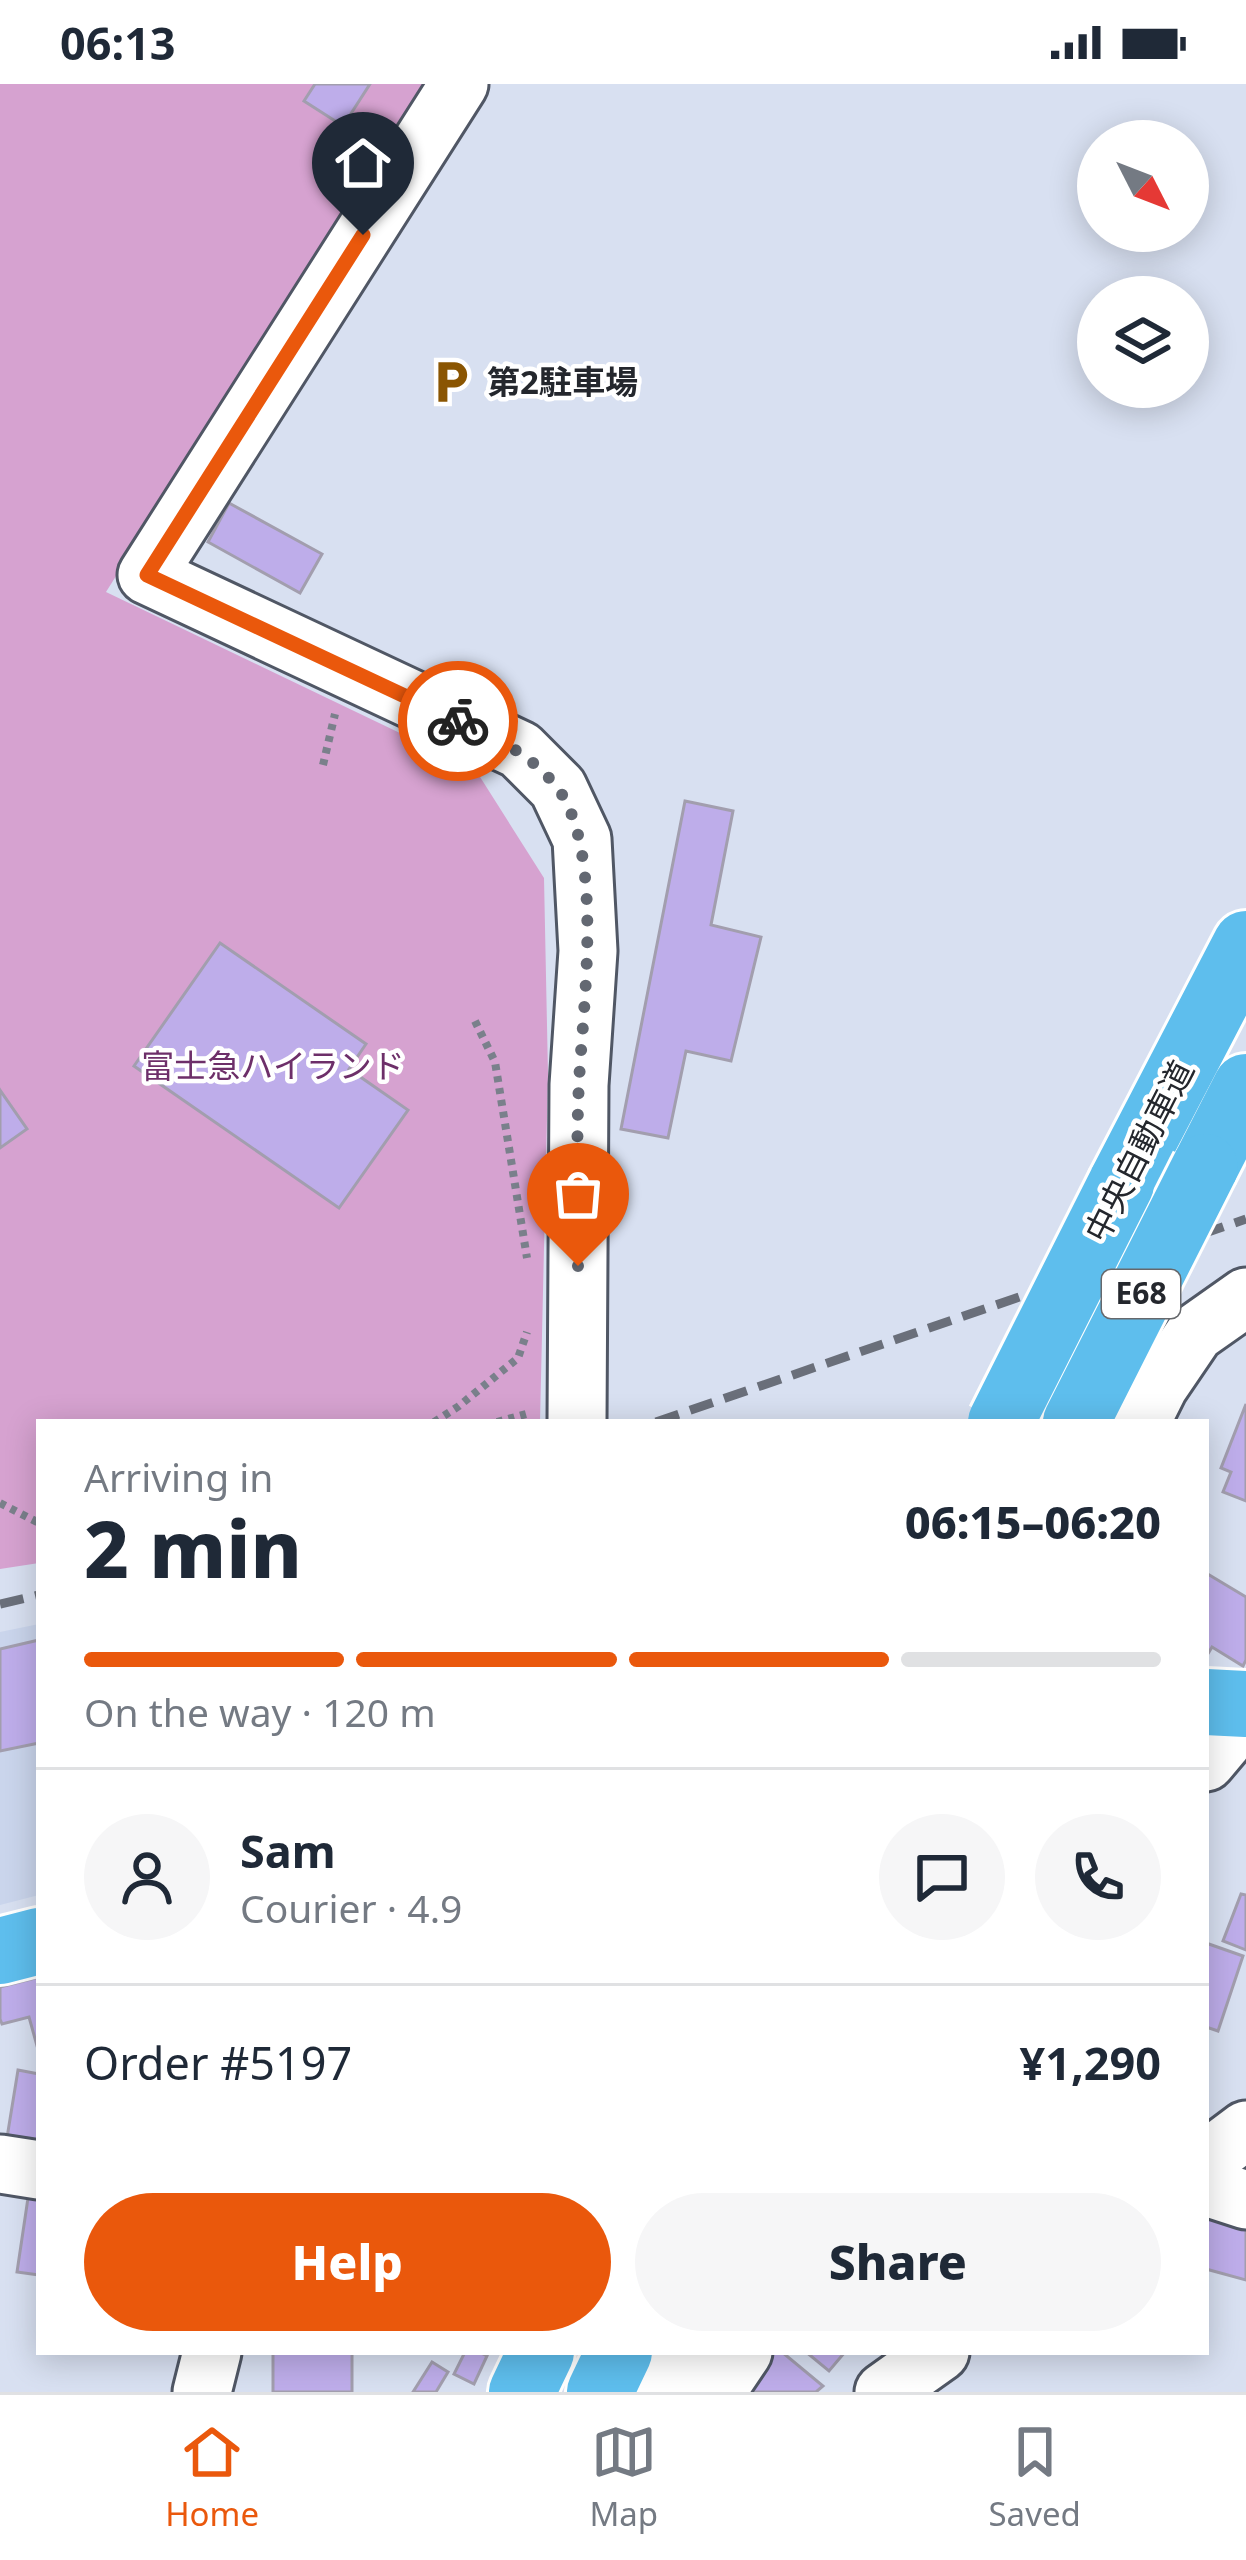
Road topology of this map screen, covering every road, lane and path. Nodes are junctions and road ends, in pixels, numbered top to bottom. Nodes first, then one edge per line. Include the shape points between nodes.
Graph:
1 (459, 84) edge
2 (1246, 944) edge
3 (475, 1021) dead end
4 (1246, 1088) edge
5 (527, 1262) dead end
6 (1246, 1297) edge
7 (529, 1324) dead end
8 (439, 1419) edge
9 (577, 1419) edge
10 (1003, 1419) edge
11 (1078, 1419) edge
12 (1142, 1419) edge
13 (0, 1503) edge
14 (36, 1521) edge
15 (36, 1942) edge
16 (0, 1951) edge
17 (1246, 2130) edge
18 (1209, 2158) edge
19 (0, 2164) edge
20 (36, 2170) edge
21 (1209, 2188) edge
22 (1246, 2200) edge
23 (211, 2355) edge
24 (540, 2355) edge
25 (618, 2355) edge
26 (680, 2355) edge
27 (741, 2355) edge
28 (936, 2355) edge
29 (202, 2392) edge
30 (522, 2392) edge
31 (600, 2392) edge
32 (662, 2392) edge
33 (716, 2392) edge
34 (884, 2392) edge

1 - 9 street via 147,575 520,750 558,788 582,838 588,951
2 - 10 highway, 中央自動車道 / E68, bridge
3 - 5 path via 496,1062
4 - 11 highway, 中央自動車道 / E68, bridge
6 - 12 street via 1195,1333
7 - 8 path via 518,1358
13 - 14 path
15 - 16 highway
17 - 18 street
19 - 20 street
21 - 22 street
23 - 29 street
24 - 30 highway
25 - 31 highway
26 - 32 street
27 - 33 street
28 - 34 street

